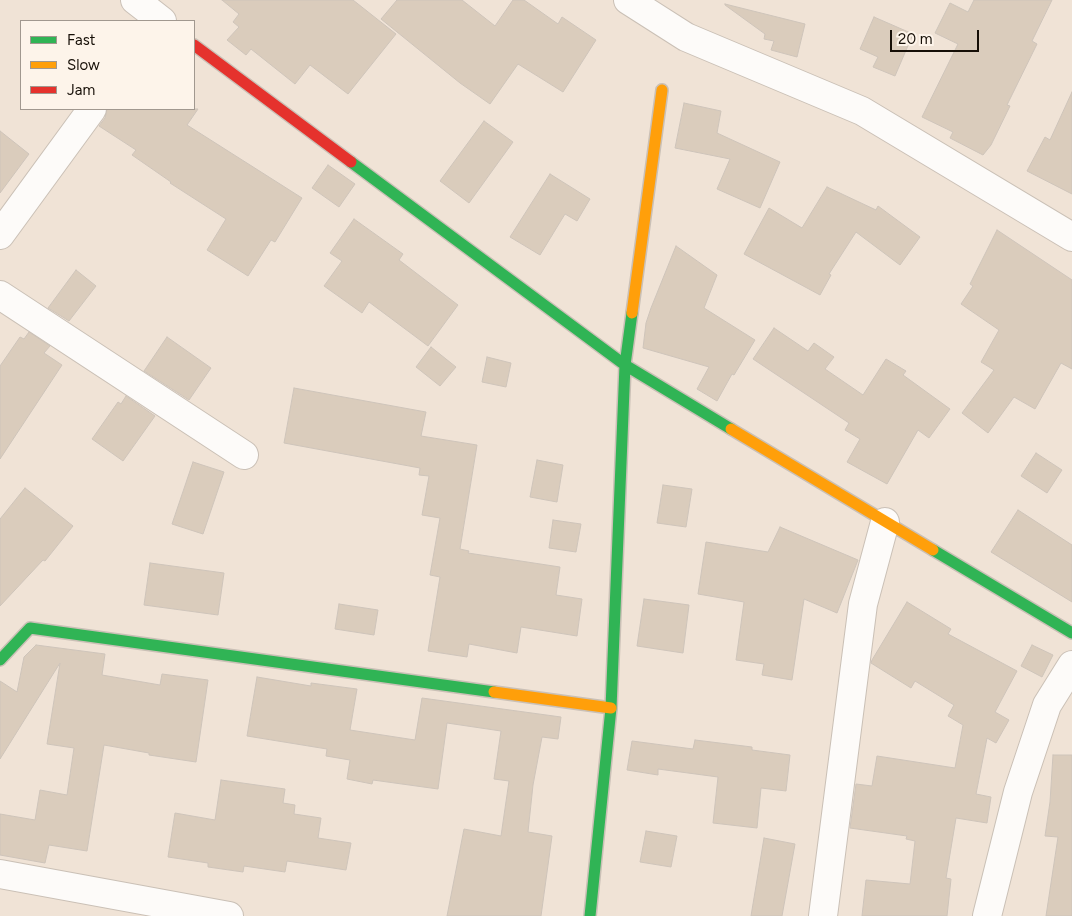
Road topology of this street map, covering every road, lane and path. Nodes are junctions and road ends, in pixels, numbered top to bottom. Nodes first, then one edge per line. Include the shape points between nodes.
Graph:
1 (135, 0) edge
2 (628, 0) edge
3 (157, 20) edge
4 (195, 46) edge
5 (662, 90) dead end
6 (91, 110) edge
7 (0, 235) edge
8 (1072, 237) edge
9 (0, 295) edge
10 (625, 365) junction
11 (244, 455) dead end
12 (885, 522) junction
13 (1072, 633) edge
14 (0, 660) edge
15 (1072, 666) edge
16 (611, 708) junction
17 (0, 874) edge
18 (229, 916) edge
19 (590, 916) edge
20 (823, 916) edge
21 (987, 916) edge

1 - 3 street
2 - 8 street via 686,37 862,111
4 - 10 street
5 - 10 street
6 - 7 street
9 - 11 street
10 - 12 street
10 - 16 street
12 - 13 street
12 - 20 street via 863,604
14 - 16 street via 30,628
15 - 21 street via 1047,706 1018,792
16 - 19 street
17 - 18 street

